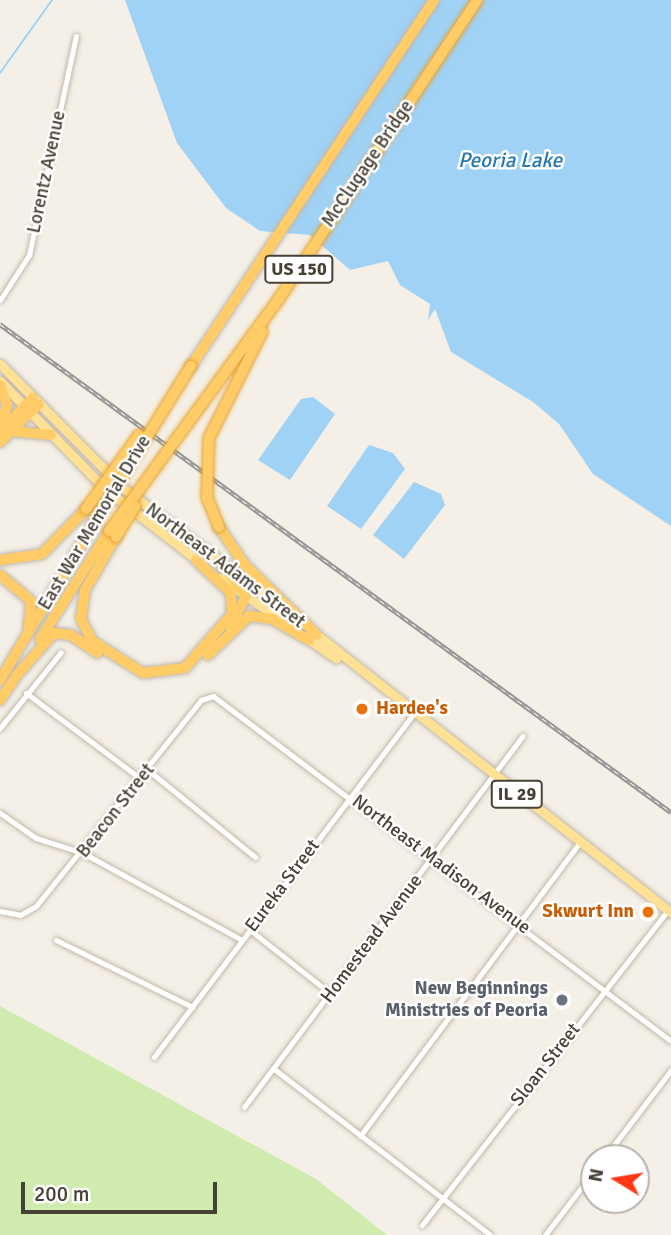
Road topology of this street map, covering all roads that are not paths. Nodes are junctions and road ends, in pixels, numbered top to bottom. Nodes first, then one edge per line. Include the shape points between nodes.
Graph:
1 (434, 0) edge
2 (477, 0) edge
3 (76, 36) dead end
4 (280, 297) junction
5 (0, 300) edge
6 (0, 364) edge
7 (191, 366) junction
8 (0, 383) edge
9 (36, 401) junction
10 (27, 410) junction
11 (4, 430) edge
12 (51, 435) junction
13 (0, 442) edge
14 (113, 534) junction
15 (0, 560) edge
16 (197, 560) junction
17 (219, 561) junction
18 (0, 575) edge
19 (246, 596) junction
20 (313, 638) junction
21 (61, 652) dead end
22 (206, 657) junction
23 (7, 677) edge
24 (26, 693) junction
25 (207, 696) joint
26 (0, 700) edge
27 (413, 715) junction
28 (0, 728) edge
29 (523, 736) dead end
30 (148, 771) junction
31 (493, 777) junction
32 (141, 779) junction
33 (351, 797) junction
34 (0, 813) edge
35 (579, 843) junction
36 (83, 853) junction
37 (255, 857) dead end
38 (432, 858) junction
39 (670, 910) edge
40 (0, 911) edge
41 (519, 925) junction
42 (250, 930) junction
43 (56, 940) dead end
44 (242, 940) junction
45 (604, 990) junction
46 (331, 993) junction
47 (192, 1007) junction
48 (671, 1041) edge
49 (154, 1057) dead end
50 (274, 1069) junction
51 (671, 1070) edge
52 (244, 1107) dead end
53 (360, 1136) junction
54 (615, 1144) edge
55 (580, 1189) edge
56 (442, 1199) junction
57 (422, 1225) dead end
58 (490, 1235) edge
59 (545, 1235) edge

1 - 7 highway, McClugage Bridge / US 150
2 - 4 highway, McClugage Bridge / US 150, bridge
3 - 5 street, Lorentz Avenue via 29,256
4 - 14 highway, McClugage Bridge / US 150, bridge
4 - 20 highway, bridge via 209,438 207,497 219,527 245,565
6 - 9 main road, Northeast Adams Street / IL 29
7 - 15 highway, bridge via 86,509 47,551 22,561
7 - 23 highway, East War Memorial Drive / US 150, bridge via 96,519
8 - 10 main road, Northeast Adams Street / IL 29
8 - 11 highway via 7,403
9 - 10 highway
9 - 17 main road, Northeast Adams Street / IL 29 via 118,485
10 - 11 highway
10 - 12 main road, Northeast Adams Street / IL 29
11 - 12 highway
11 - 13 highway
12 - 16 main road, Northeast Adams Street / IL 29 via 127,508
14 - 16 highway via 85,590 82,624 92,641 143,673 169,674 192,663 233,612 231,593
14 - 23 highway, East War Memorial Drive / US 150
16 - 19 main road, Northeast Adams Street / IL 29
17 - 19 highway
17 - 20 main road, Northeast Adams Street / IL 29
18 - 23 highway via 26,593 33,607
19 - 20 main road, Northeast Adams Street / IL 29
19 - 22 highway via 243,610
20 - 22 highway via 272,619 249,616
20 - 27 main road, Northeast Adams Street / IL 29
21 - 24 street
22 - 23 highway via 179,677 143,680 71,635 55,632
23 - 26 highway, East War Memorial Drive / US 150
24 - 28 street
24 - 32 street
25 - 30 street, Beacon Street
25 - 33 street, Northeast Madison Avenue
27 - 31 main road, Northeast Adams Street / IL 29
27 - 33 street, Eureka Street
29 - 31 street, Homestead Avenue
30 - 32 street, Beacon Street
30 - 37 street
31 - 35 main road, Northeast Adams Street / IL 29
31 - 38 street, Homestead Avenue
32 - 36 street, Beacon Street
33 - 38 street, Northeast Madison Avenue
33 - 42 street, Eureka Street
34 - 36 street via 36,838
35 - 39 main road, Northeast Adams Street / IL 29
35 - 41 street
36 - 40 street, Beacon Street via 36,906 16,916
36 - 44 street
38 - 41 street, Northeast Madison Avenue
38 - 46 street, Homestead Avenue
39 - 45 street, Sloan Street
41 - 45 street, Northeast Madison Avenue
41 - 53 street
42 - 44 street, Eureka Street
42 - 46 street
43 - 47 street
44 - 47 street, Eureka Street
45 - 48 street, Northeast Madison Avenue
45 - 56 street, Sloan Street
46 - 50 street, Homestead Avenue
47 - 49 street, Eureka Street
50 - 52 street, Homestead Avenue
50 - 53 street
51 - 54 street
53 - 56 street
55 - 59 street
56 - 57 street, Sloan Street
56 - 58 street

